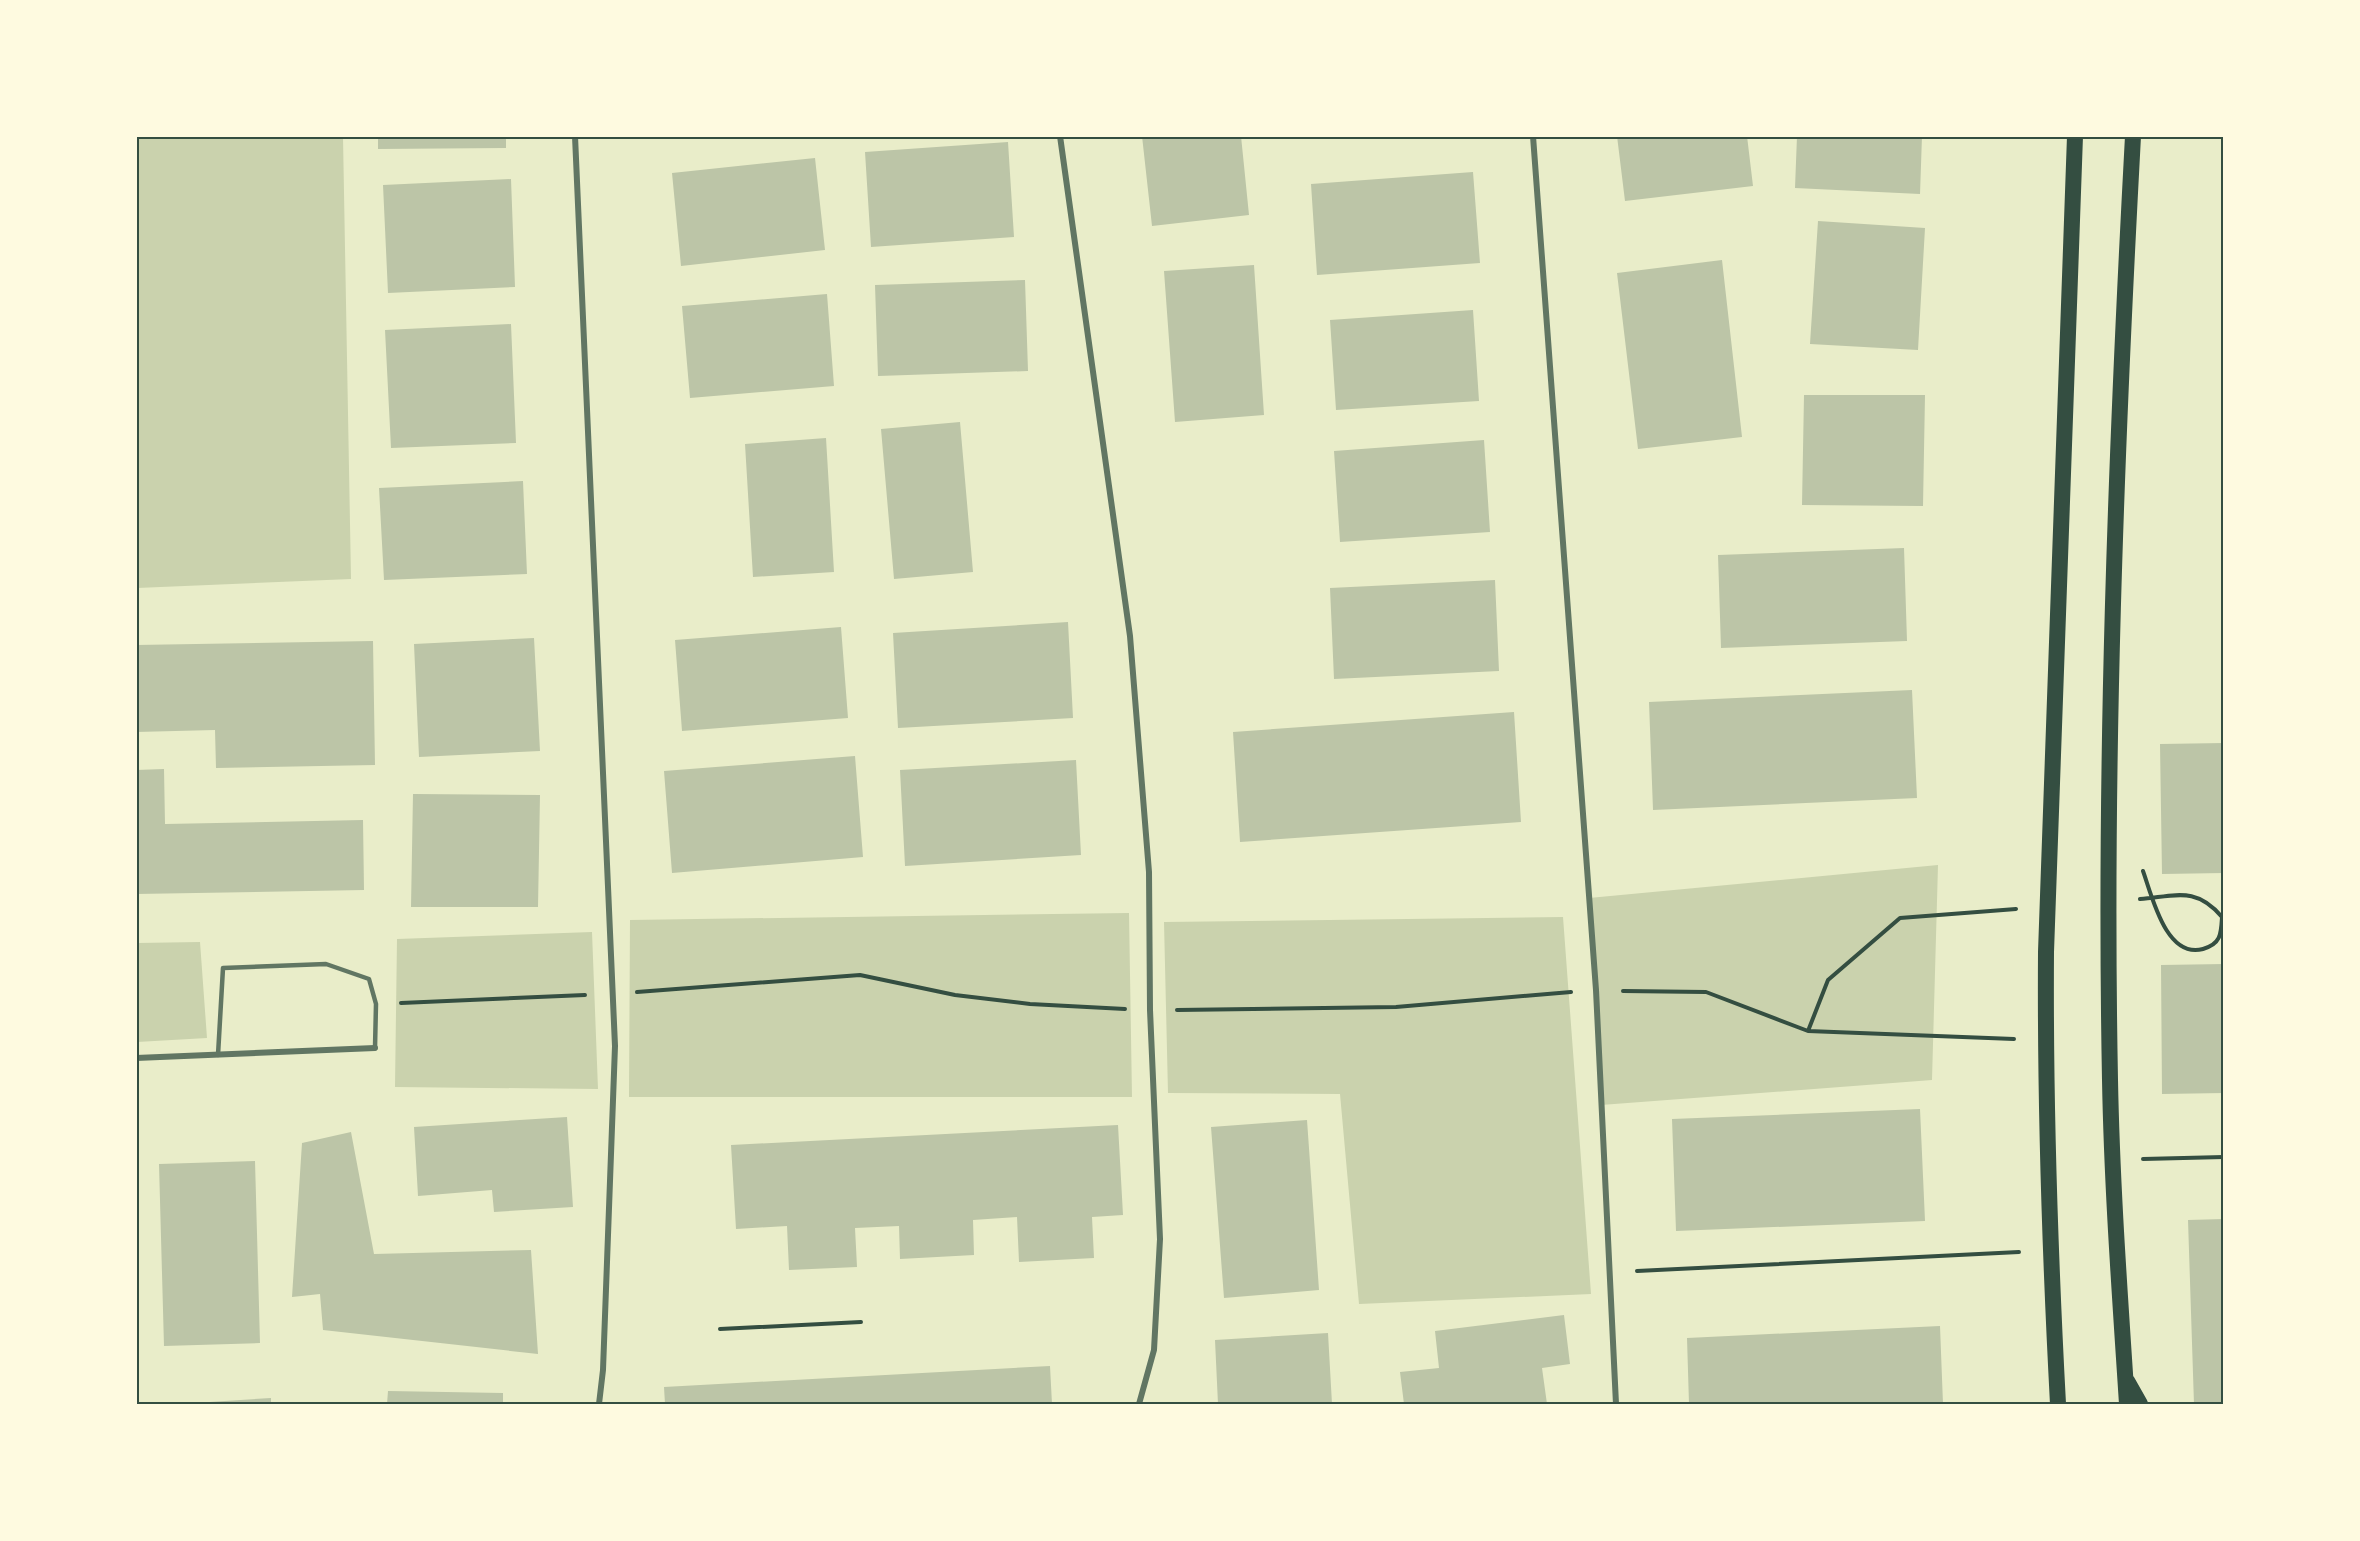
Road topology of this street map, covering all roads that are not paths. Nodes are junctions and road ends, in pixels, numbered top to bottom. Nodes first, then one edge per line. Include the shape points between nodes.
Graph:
1 (575, 136) edge
2 (1060, 136) edge
3 (1533, 136) edge
4 (2075, 136) edge
5 (2133, 136) edge
6 (375, 1048) joint
7 (218, 1055) junction
8 (136, 1058) edge
9 (2125, 1378) junction
10 (599, 1404) edge
11 (1139, 1404) edge
12 (1616, 1404) edge
13 (2058, 1404) edge
14 (2127, 1404) edge
15 (2140, 1404) edge

1 - 10 street via 615,1046
2 - 11 street via 1130,636 1149,872 1150,1010 1160,1239 1154,1350
3 - 12 street via 1596,990
4 - 13 highway via 2046,952 2050,1250
5 - 9 highway via 2120,377 2109,779 2110,1069
6 - 7 street
6 - 7 lane via 376,1004 369,979 326,964 223,968
7 - 8 street
9 - 14 highway
9 - 15 highway

